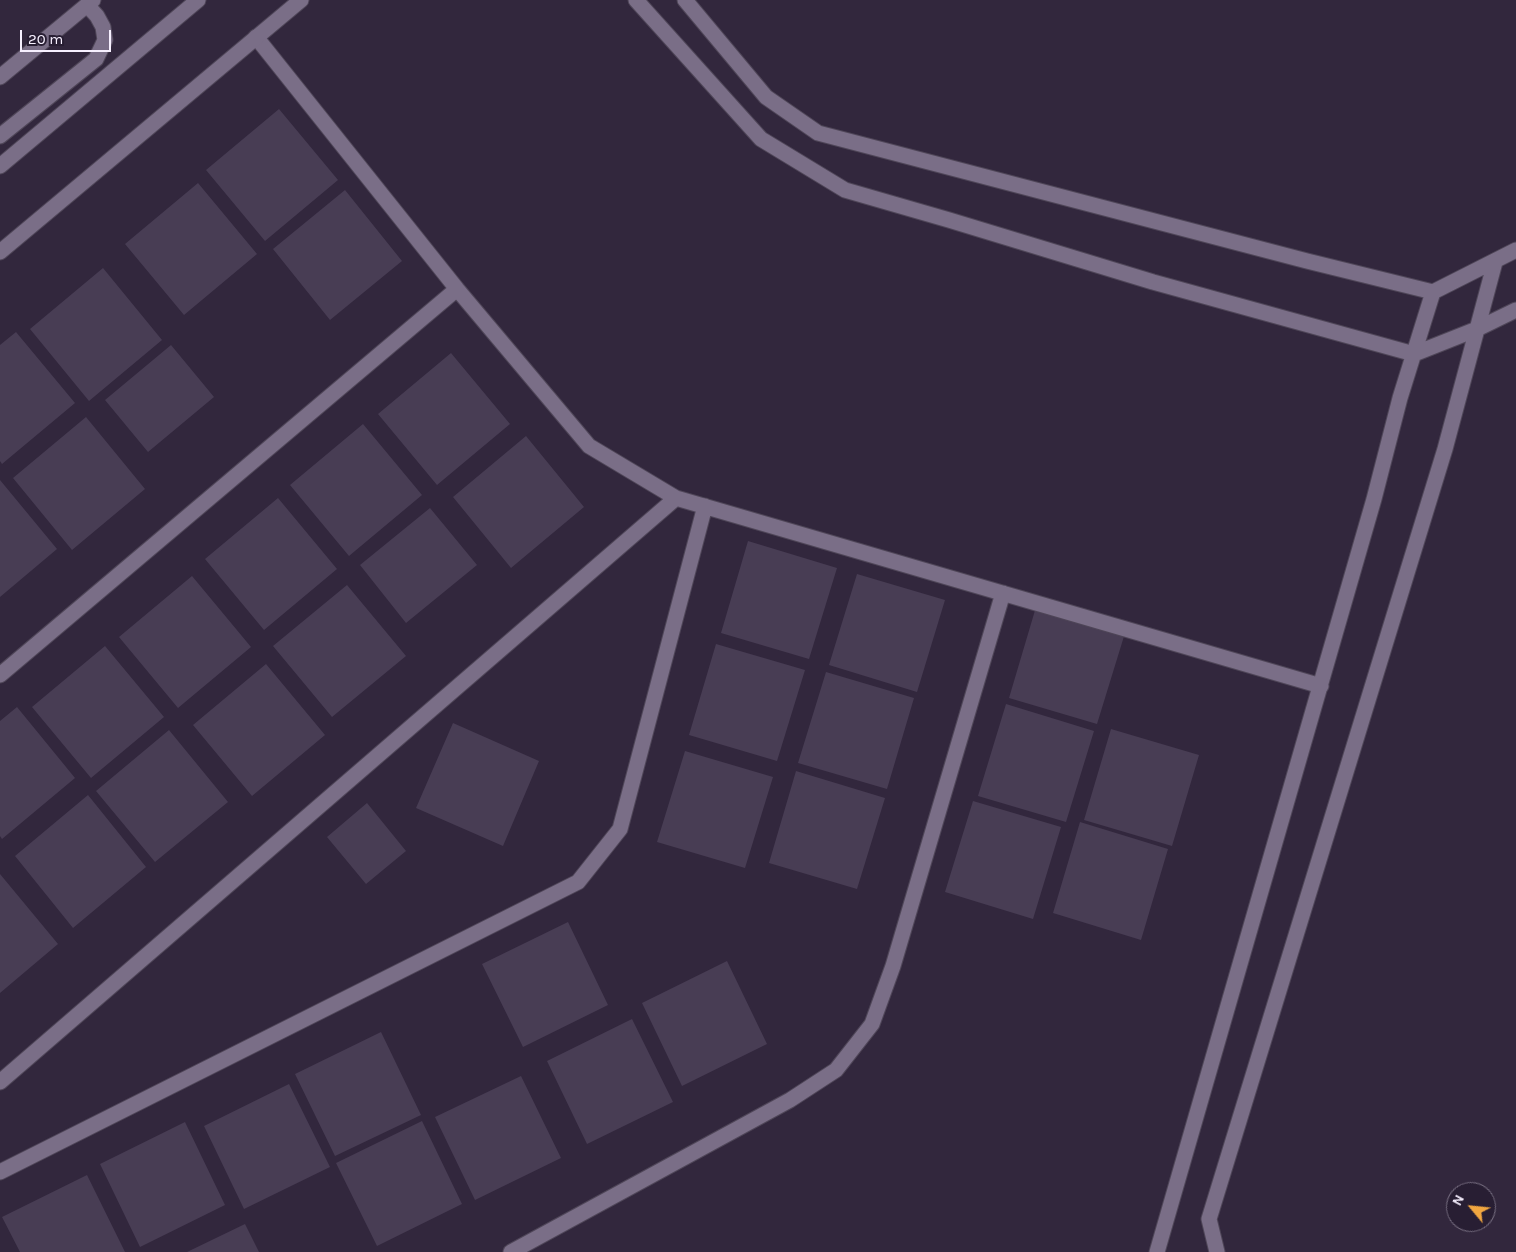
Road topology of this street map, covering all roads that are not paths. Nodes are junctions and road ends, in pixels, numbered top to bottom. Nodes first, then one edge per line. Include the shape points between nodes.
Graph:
1 (198, 0) edge
2 (301, 0) edge
3 (636, 0) edge
4 (685, 0) edge
5 (90, 2) edge
6 (256, 37) junction
7 (0, 77) edge
8 (0, 136) edge
9 (0, 166) edge
10 (1516, 250) edge
11 (0, 252) edge
12 (1495, 262) junction
13 (457, 289) junction
14 (1433, 292) junction
15 (1516, 310) edge
16 (1477, 330) junction
17 (1414, 354) junction
18 (676, 498) junction
19 (705, 506) junction
20 (1002, 593) junction
21 (0, 675) edge
22 (1321, 686) junction
23 (0, 1082) edge
24 (0, 1172) edge
25 (511, 1252) edge
26 (1157, 1252) edge
27 (1217, 1252) edge

1 - 9 street
2 - 6 street
3 - 17 street via 761,140 845,190 1153,282
4 - 14 street via 766,97 818,133
5 - 7 street
5 - 8 street via 105,40 96,59
6 - 11 street
6 - 13 street
10 - 12 street
12 - 14 street
12 - 16 street
13 - 18 street via 589,446
13 - 21 street
14 - 17 street
15 - 16 street
16 - 17 street
16 - 27 street via 1444,449 1210,1219
17 - 22 street
18 - 19 street
18 - 23 street
19 - 20 street
19 - 24 street via 620,829 578,882
20 - 22 street
20 - 25 street via 893,966 872,1024 836,1070 790,1100
22 - 26 street

